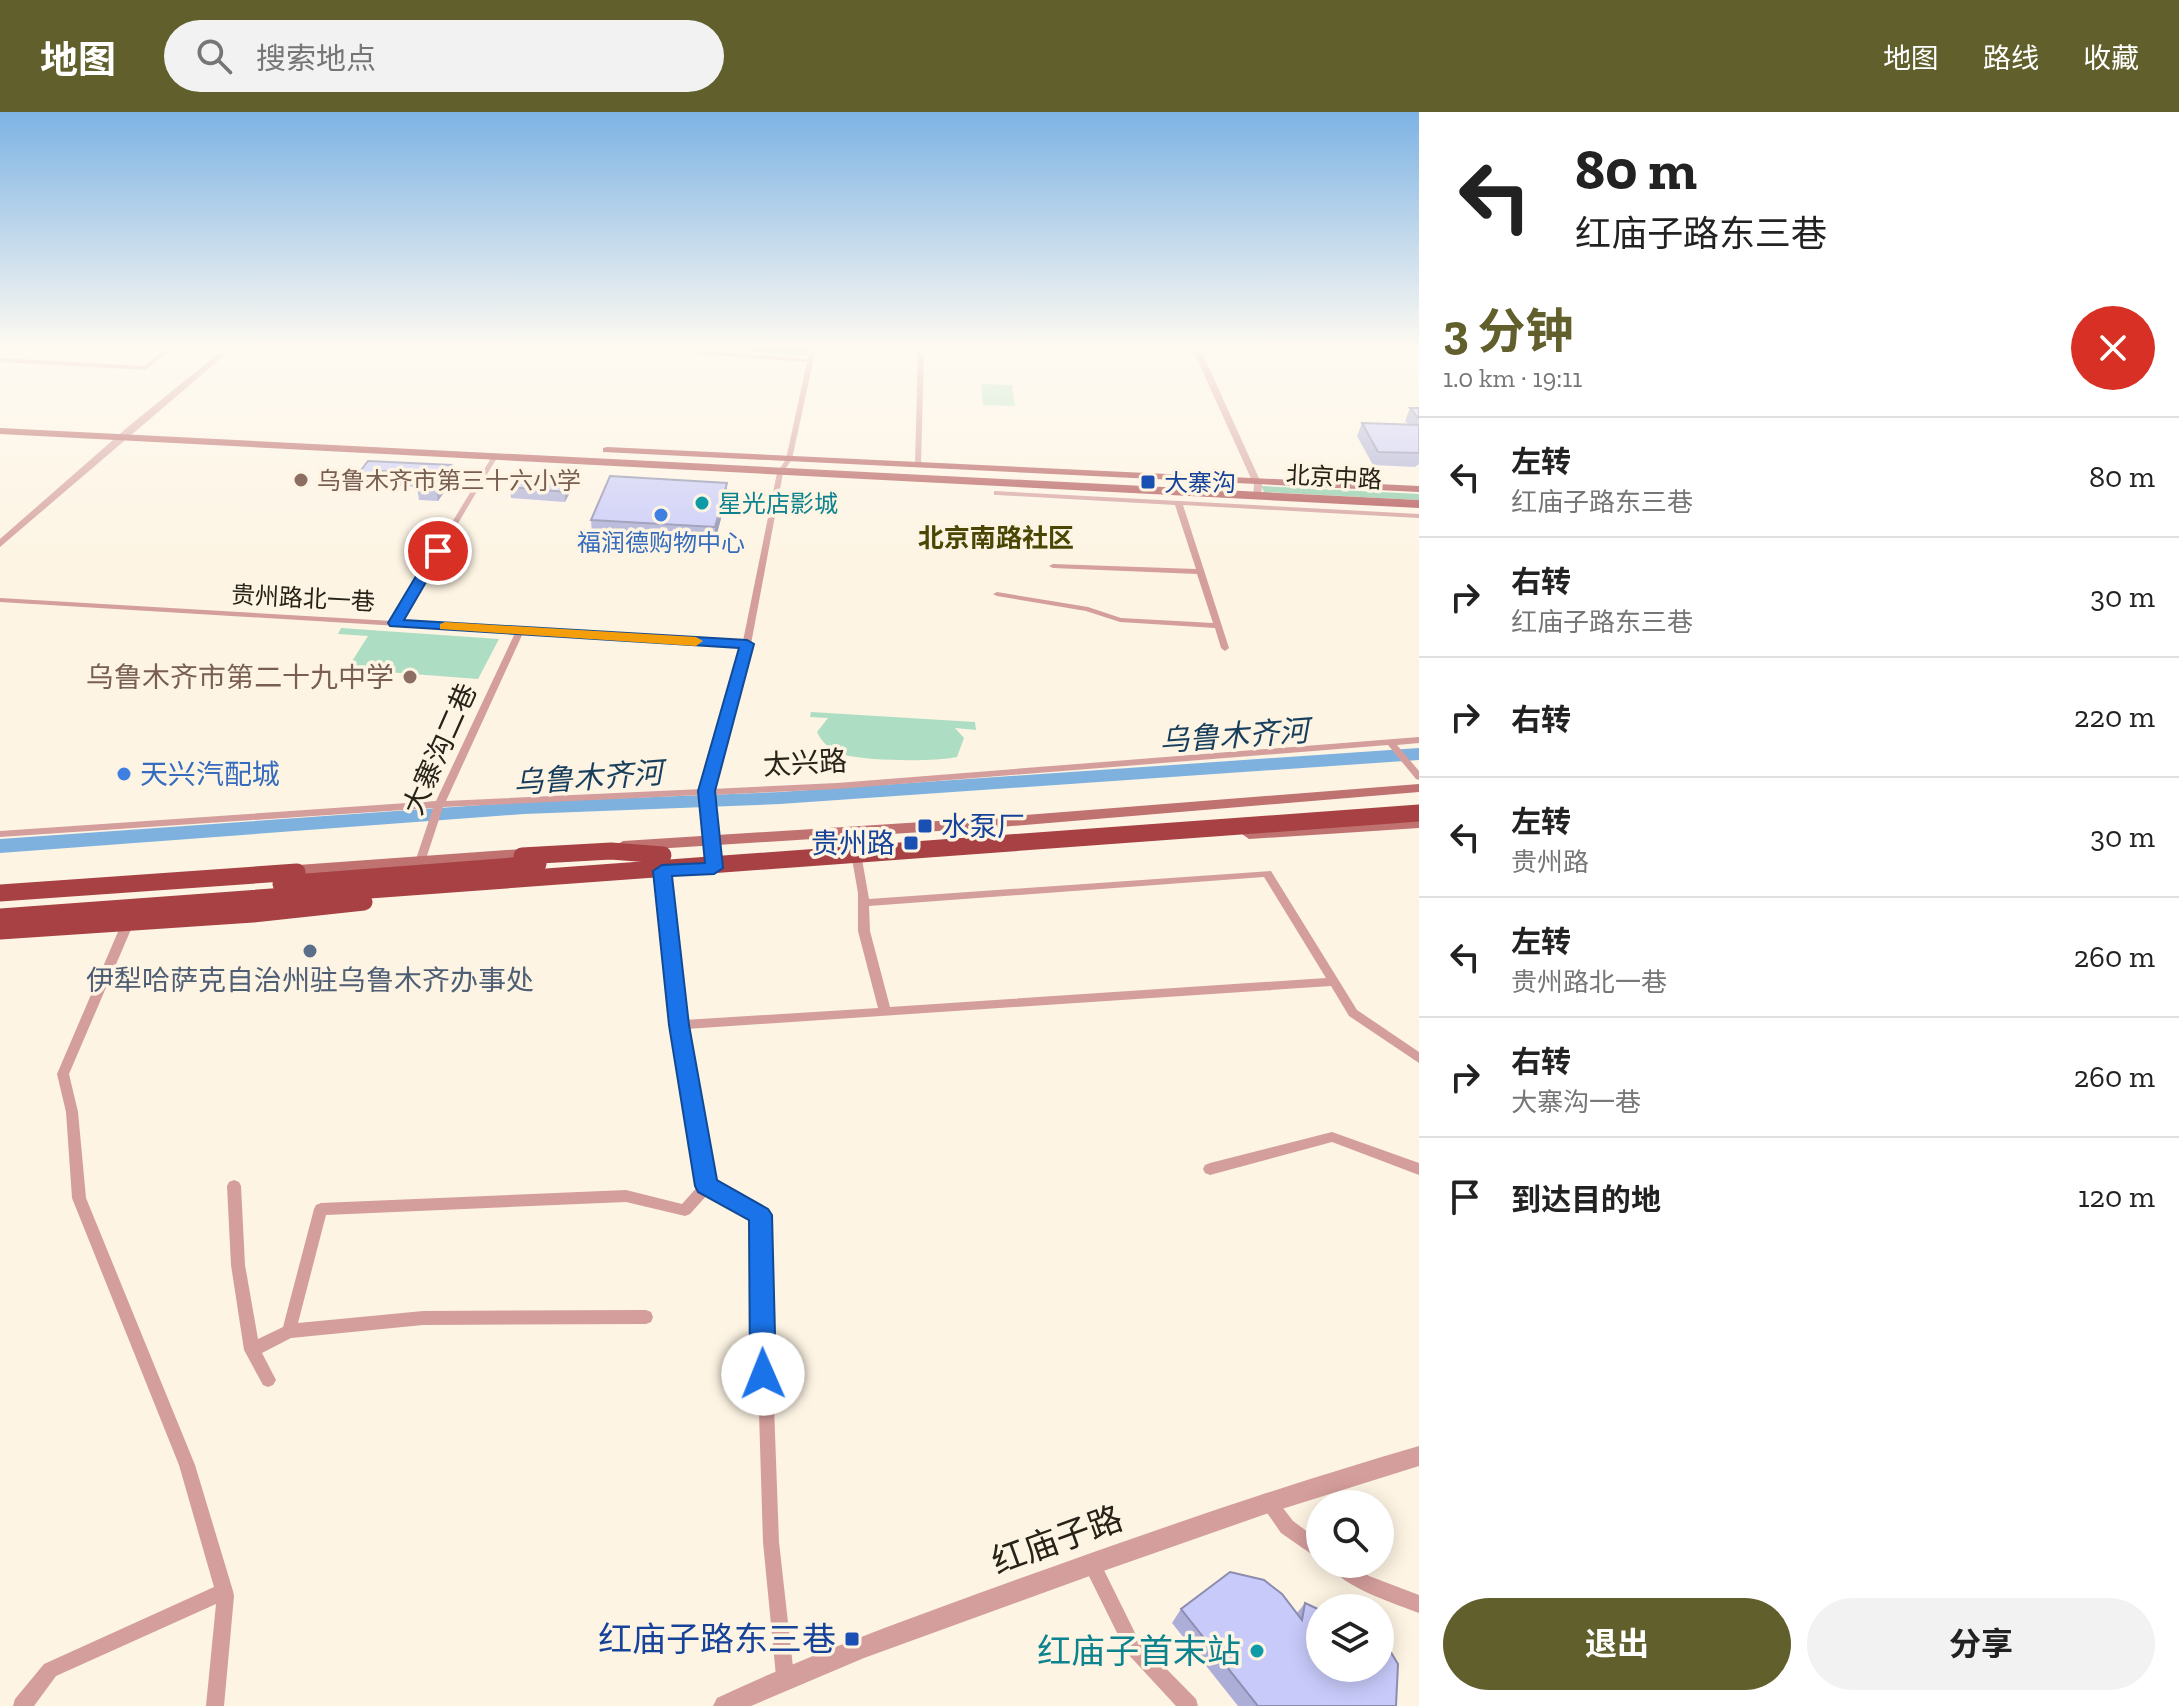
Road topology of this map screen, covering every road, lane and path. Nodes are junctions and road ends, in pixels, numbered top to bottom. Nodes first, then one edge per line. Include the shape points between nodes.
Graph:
1 (26, 422) edge
2 (139, 422) edge
3 (797, 422) edge
4 (919, 422) edge
5 (1226, 422) edge
6 (132, 428) junction
7 (0, 431) edge
8 (122, 437) junction
9 (495, 456) junction
10 (789, 459) junction
11 (918, 465) junction
12 (780, 473) junction
13 (1252, 481) junction
14 (1419, 489) edge
15 (997, 493) dead end
16 (1258, 496) junction
17 (1178, 502) junction
18 (1419, 504) edge
19 (1419, 516) edge
20 (0, 544) edge
21 (1053, 566) dead end
22 (1200, 572) junction
23 (997, 594) dead end
24 (0, 600) edge
25 (395, 623) junction
26 (1216, 626) junction
27 (520, 631) junction
28 (747, 644) junction
29 (1225, 648) dead end
30 (1419, 740) edge
31 (1392, 744) junction
32 (1419, 777) edge
33 (1419, 788) edge
34 (707, 792) junction
35 (1419, 801) edge
36 (437, 811) junction
37 (1419, 813) edge
38 (1419, 823) edge
39 (0, 834) edge
40 (710, 841) junction
41 (661, 857) junction
42 (857, 859) junction
43 (419, 861) junction
44 (714, 868) junction
45 (477, 882) junction
46 (413, 891) junction
47 (0, 892) edge
48 (864, 903) junction
49 (0, 905) edge
50 (131, 916) junction
51 (0, 917) edge
52 (0, 925) edge
53 (0, 931) edge
54 (1331, 982) junction
55 (885, 1011) junction
56 (679, 1025) junction
57 (1419, 1058) edge
58 (1210, 1169) dead end
59 (1419, 1169) edge
60 (234, 1186) dead end
61 (706, 1186) junction
62 (646, 1317) dead end
63 (289, 1331) junction
64 (252, 1350) junction
65 (268, 1380) dead end
66 (1419, 1456) edge
67 (1267, 1501) junction
68 (1306, 1541) edge
69 (1092, 1564) junction
70 (1357, 1578) edge
71 (224, 1591) junction
72 (1419, 1604) edge
73 (785, 1676) junction
74 (22, 1706) edge
75 (215, 1706) edge
76 (725, 1706) edge
77 (1189, 1706) edge

1 - 6 main road, 北京中路
2 - 6 street
3 - 10 street
4 - 11 street
5 - 13 street
6 - 8 street
6 - 10 main road, 北京中路
7 - 8 main road, 北京中路
8 - 9 main road, 北京中路
8 - 20 street
9 - 12 main road, 北京中路
9 - 25 street
10 - 11 main road, 北京中路
10 - 12 street
11 - 13 main road, 北京中路
12 - 16 main road, 北京中路
12 - 28 street
13 - 14 main road, 北京中路
13 - 16 street
15 - 17 street
16 - 18 main road, 北京中路
17 - 19 street
17 - 22 street
21 - 22 street
22 - 26 street
23 - 26 street via 1088,609 1120,620
24 - 25 street, 贵州路北一巷
25 - 27 street, 贵州路北一巷
26 - 29 street
27 - 28 street, 贵州路北一巷
27 - 36 street, 大寨沟二巷
28 - 34 street
30 - 31 street, 太兴路
31 - 32 street
31 - 34 street, 太兴路
33 - 40 main road
34 - 36 street, 太兴路
34 - 40 street
35 - 41 highway
36 - 39 street, 太兴路
36 - 43 street, 大寨沟二巷
37 - 45 highway, bridge
38 - 42 main road
40 - 41 main road
40 - 44 street
41 - 43 main road
41 - 44 main road
41 - 46 main road
41 - 47 highway, bridge via 643,851 597,851
41 - 49 highway, bridge
41 - 56 street
42 - 44 main road
42 - 48 street
43 - 46 street, 大寨沟二巷
43 - 47 main road
45 - 51 highway, bridge
45 - 53 highway, bridge via 268,912
46 - 50 main road
48 - 54 street via 1267,873
48 - 55 street via 864,931
50 - 52 main road
50 - 71 street via 63,1074 72,1112 79,1198 187,1465
54 - 55 street
54 - 57 street via 1353,1013
55 - 56 street
56 - 61 street
58 - 59 street via 1332,1137
60 - 64 street via 238,1265
61 - 63 street via 685,1210 626,1196 321,1209
61 - 73 street via 760,1215 771,1542
62 - 63 street via 479,1316
63 - 64 street
64 - 65 street
66 - 67 street, 红庙子路
67 - 68 street
67 - 69 street, 红庙子路
69 - 73 street, 红庙子路
69 - 77 street via 1133,1647
70 - 72 street
71 - 74 street via 50,1670
71 - 75 street
73 - 76 street, 红庙子路

